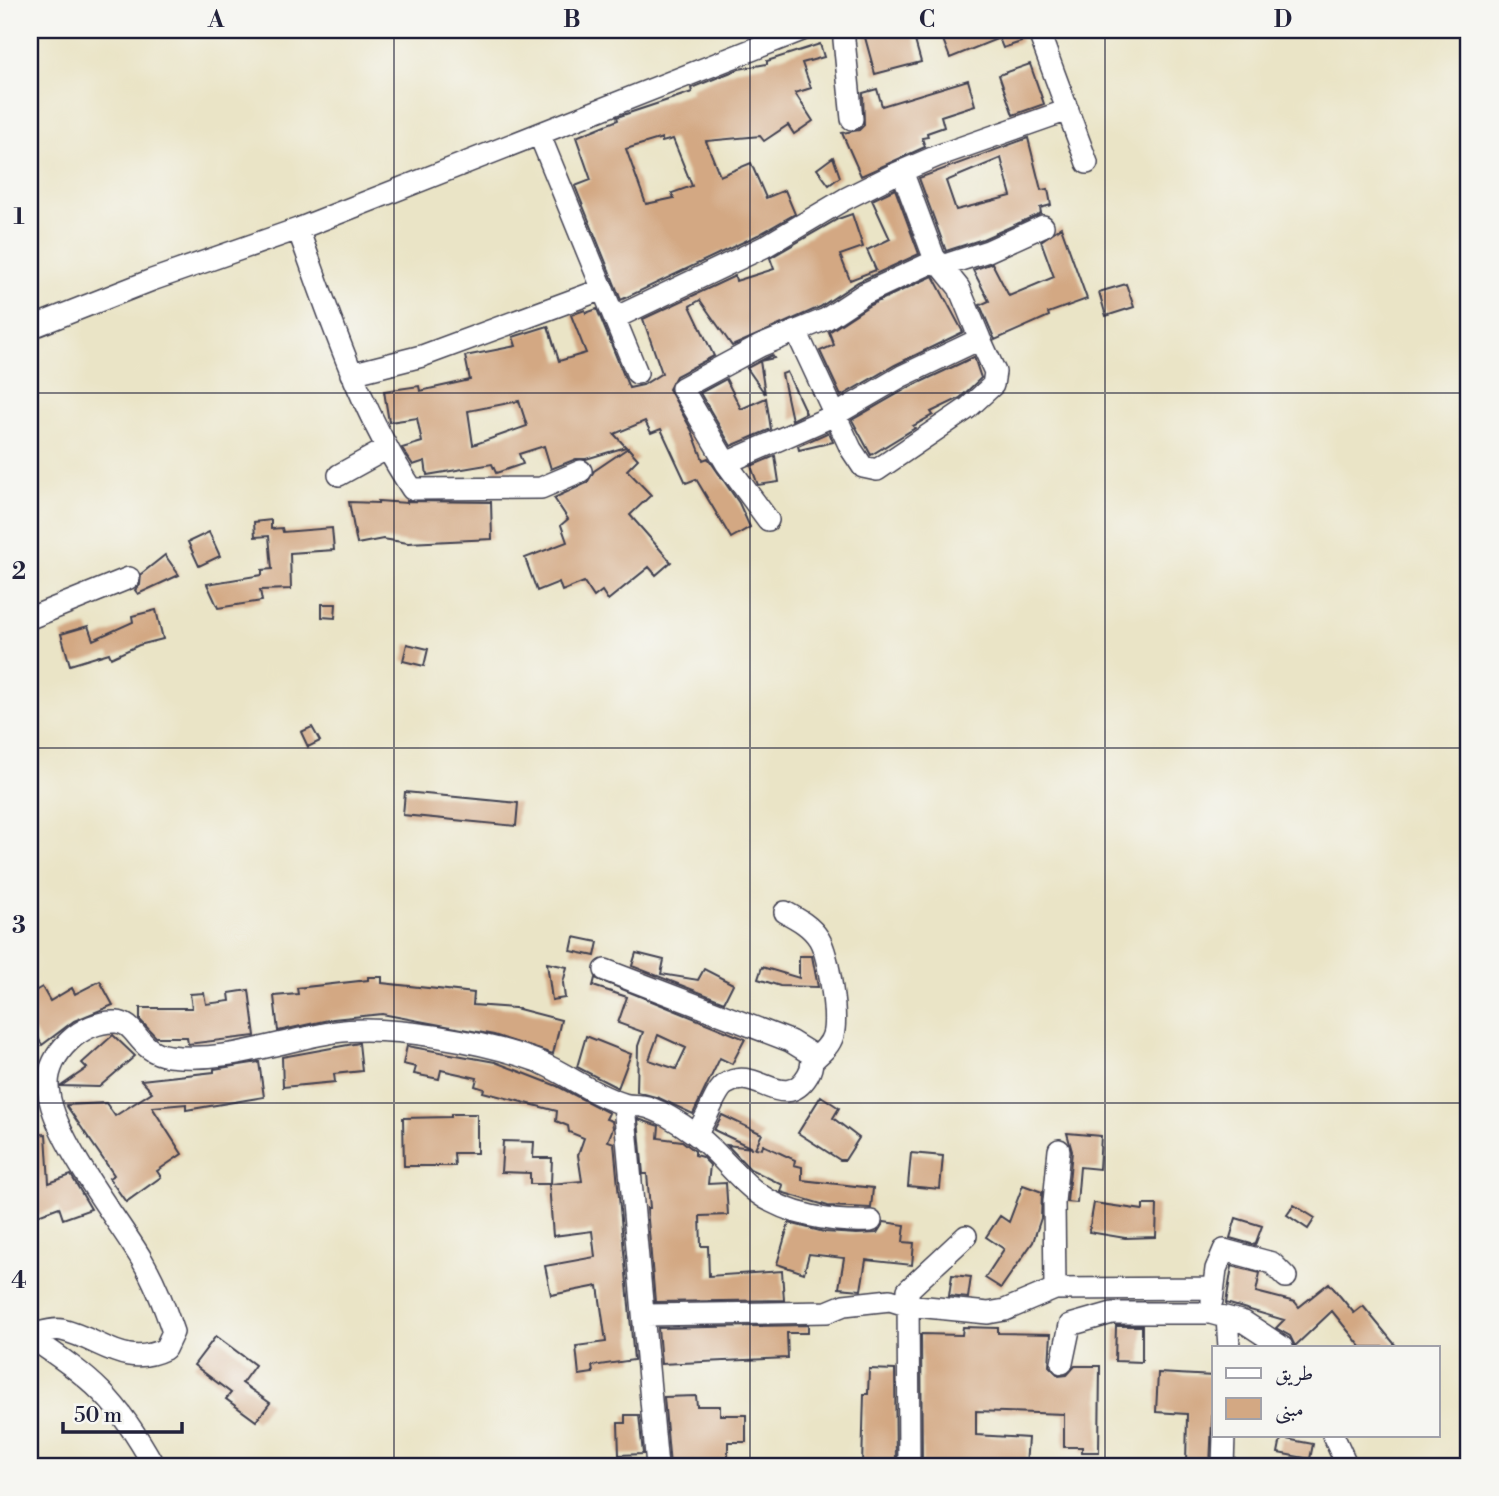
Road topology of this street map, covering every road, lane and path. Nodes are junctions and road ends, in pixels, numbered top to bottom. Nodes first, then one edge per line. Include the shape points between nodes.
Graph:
1 (802, 30) edge
2 (843, 30) edge
3 (1038, 30) edge
4 (1068, 110) junction
5 (852, 119) dead end
6 (540, 136) junction
7 (1087, 163) dead end
8 (902, 171) junction
9 (1043, 226) dead end
10 (299, 229) junction
11 (940, 263) junction
12 (603, 289) junction
13 (615, 317) junction
14 (30, 328) edge
15 (797, 333) junction
16 (980, 339) junction
17 (637, 373) dead end
18 (351, 374) junction
19 (835, 415) junction
20 (386, 449) junction
21 (726, 463) junction
22 (581, 471) dead end
23 (339, 475) dead end
24 (768, 520) dead end
25 (129, 578) dead end
26 (30, 618) edge
27 (785, 912) dead end
28 (605, 970) dead end
29 (813, 1060) junction
30 (625, 1105) junction
31 (695, 1134) junction
32 (1059, 1150) dead end
33 (871, 1221) dead end
34 (966, 1236) dead end
35 (1286, 1277) dead end
36 (1213, 1288) junction
37 (1055, 1289) junction
38 (906, 1305) junction
39 (646, 1315) junction
40 (1219, 1316) junction
41 (30, 1336) edge
42 (1229, 1346) edge
43 (1280, 1346) edge
44 (1062, 1363) dead end
45 (1224, 1436) edge
46 (1333, 1436) edge
47 (154, 1466) edge
48 (657, 1466) edge
49 (909, 1466) edge
50 (1223, 1466) edge
51 (1347, 1466) edge

1 - 6 street
2 - 5 street
3 - 4 street
4 - 7 street
4 - 8 street
6 - 10 street
6 - 12 street
8 - 11 street
8 - 13 street via 764,247
9 - 11 street via 988,251
10 - 14 street
10 - 18 street
11 - 15 street via 864,294
11 - 16 street via 959,288
12 - 13 street
12 - 18 street via 422,356
13 - 17 street
15 - 19 street
15 - 21 street via 760,346 682,388
16 - 19 street
16 - 19 street via 995,372 988,393 883,467 870,469 859,463
18 - 20 street
19 - 21 street
20 - 22 street via 412,489 541,488
20 - 23 street
21 - 24 street
25 - 26 street
27 - 29 street via 818,937 827,956 833,1034
28 - 29 street via 790,1041 806,1049
29 - 31 street via 799,1088 791,1091 729,1082
30 - 31 street via 644,1106
30 - 39 street
30 - 41 street via 537,1061 393,1031 363,1028 244,1054 172,1056 154,1054 133,1030 117,1022 97,1026 73,1037 53,1059 48,1084 53,1112 144,1262 173,1332 165,1349 148,1357 130,1356 60,1329
31 - 33 street via 756,1192 781,1208 846,1222
32 - 37 street via 1054,1202
34 - 38 street via 908,1290
35 - 36 street via 1272,1263 1224,1250
36 - 37 street
36 - 40 street
37 - 38 street via 988,1313
38 - 39 street via 890,1300 844,1305 827,1312
38 - 49 street
39 - 48 street
40 - 42 street
40 - 43 street via 1244,1322
40 - 44 street via 1112,1313 1083,1319 1070,1325 1065,1334
41 - 47 street via 105,1393 133,1428
45 - 50 street
46 - 51 street

